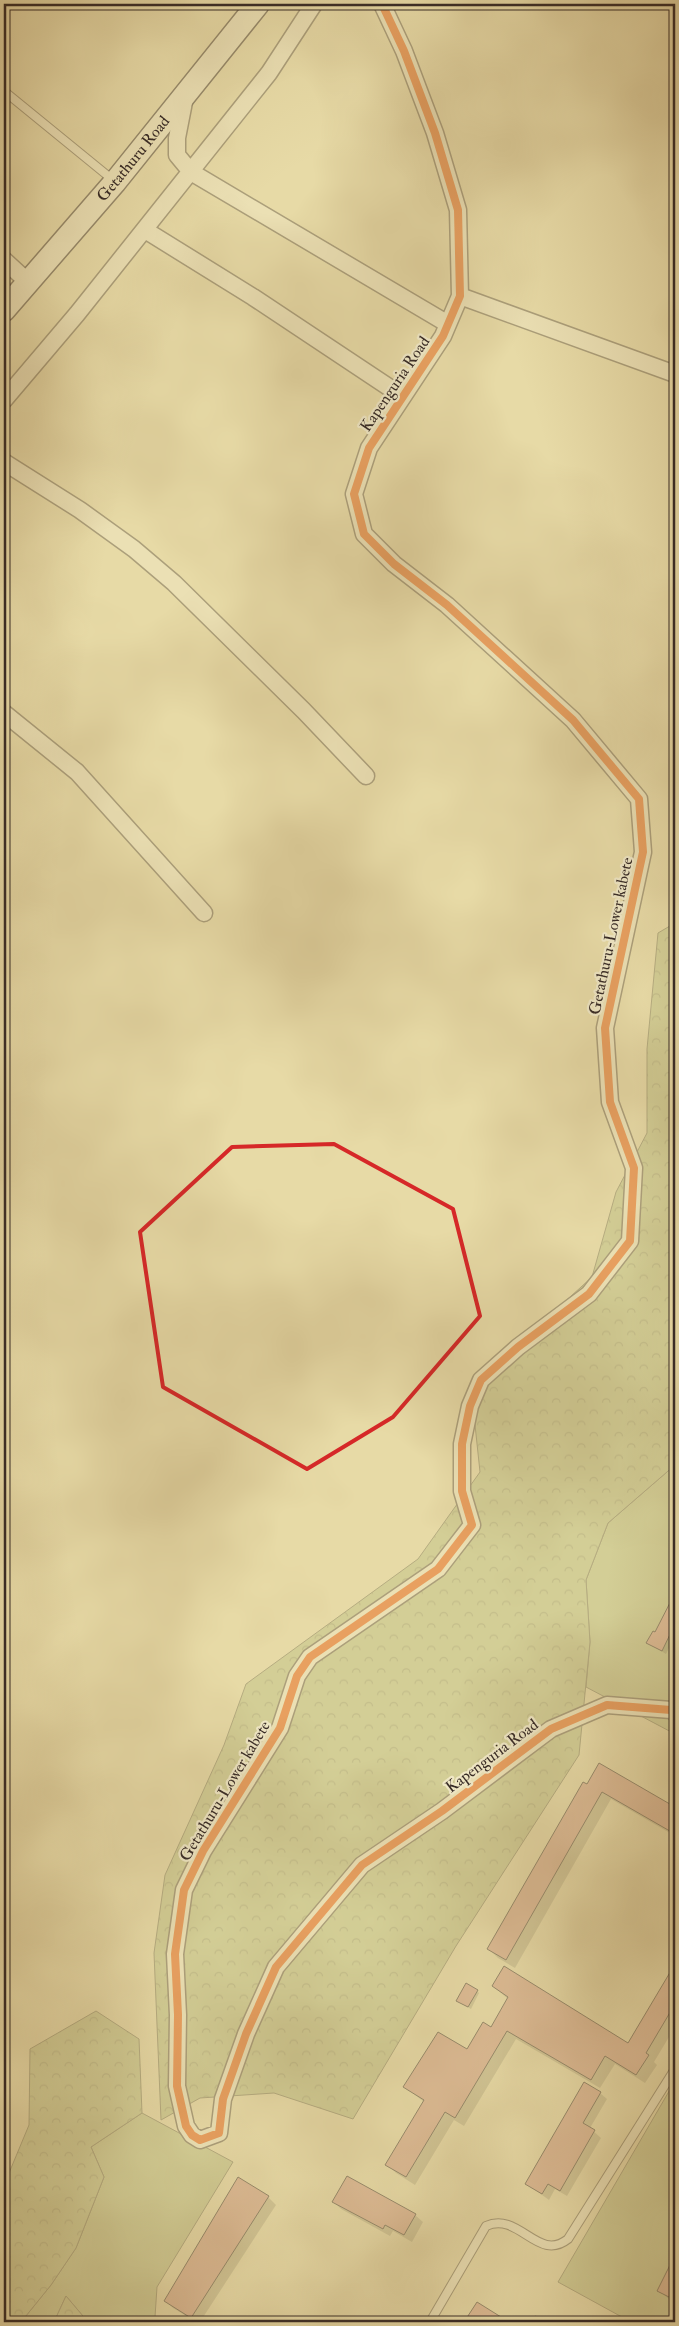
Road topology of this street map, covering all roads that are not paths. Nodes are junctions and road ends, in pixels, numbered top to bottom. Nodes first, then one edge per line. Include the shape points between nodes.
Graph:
1 (258, 4) edge
2 (314, 4) edge
3 (382, 4) edge
4 (4, 92) edge
5 (185, 98) junction
6 (191, 172) junction
7 (115, 182) junction
8 (145, 230) junction
9 (4, 260) edge
10 (28, 282) junction
11 (460, 296) junction
12 (4, 310) edge
13 (448, 324) junction
14 (675, 374) edge
15 (402, 396) junction
16 (4, 400) edge
17 (4, 462) edge
18 (4, 713) edge
19 (618, 772) joint
20 (366, 776) dead end
21 (204, 913) dead end
22 (675, 1712) edge
23 (442, 1811) joint
24 (675, 2069) edge
25 (430, 2322) edge

1 - 5 main road, Getathuru Road
2 - 6 street via 269,73
3 - 11 street, Kapenguria Road via 435,133 458,210
4 - 7 lane
5 - 6 street via 177,156
5 - 7 main road, Getathuru Road
6 - 8 street
6 - 13 street
7 - 10 main road, Getathuru Road
8 - 15 street
8 - 16 street
9 - 10 street
10 - 12 main road, Getathuru Road
11 - 13 street, Kapenguria Road
11 - 14 street
13 - 15 street, Kapenguria Road
15 - 19 street, Kapenguria Road via 370,448 354,494 364,534 394,564 448,604 573,720
17 - 20 street via 80,510 174,583
18 - 21 street via 77,772
19 - 23 street, Getathuru-Lower kabete via 639,799 643,852 605,1028 610,1102 634,1168 630,1241 589,1294 518,1347 481,1380 470,1406 462,1444 462,1492 472,1525 438,1569 310,1657 297,1676 280,1728 203,1851 184,1890 175,1954 177,2086 186,2126 192,2135 200,2140 219,2133 223,2099 246,2034 276,1967 362,1865
22 - 23 street, Kapenguria Road via 607,1705 551,1729
24 - 25 lane via 568,2240 554,2247 505,2222 486,2226

